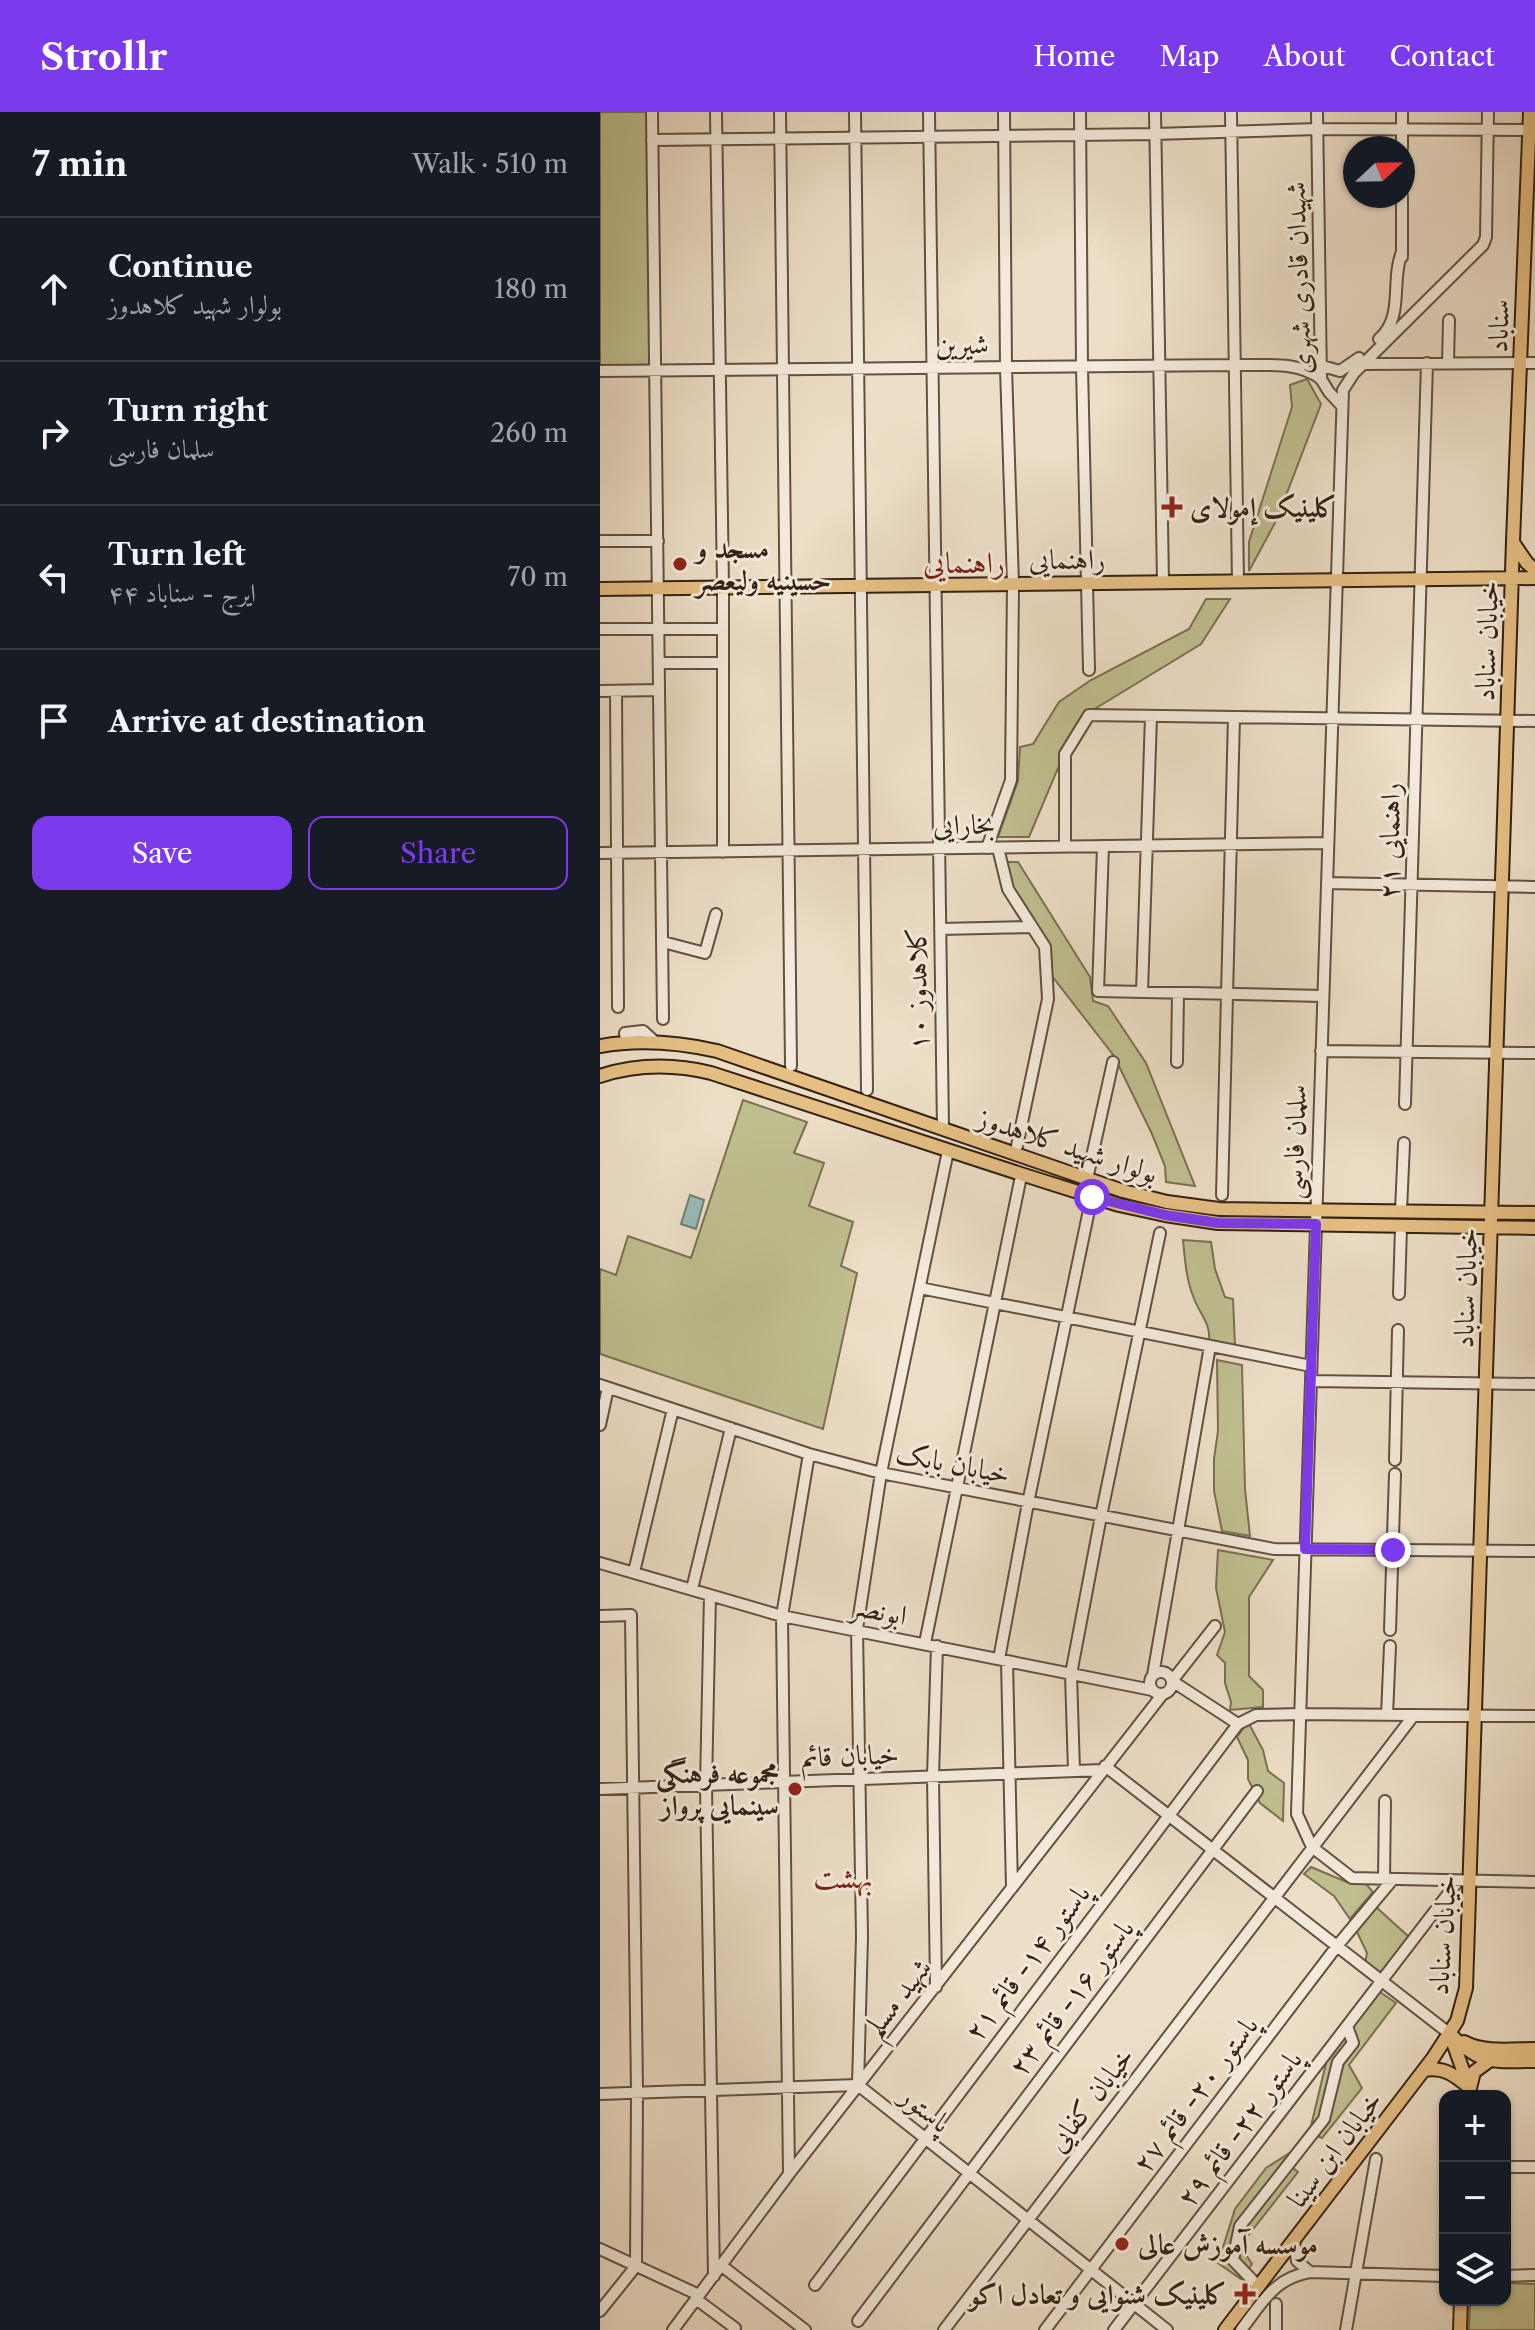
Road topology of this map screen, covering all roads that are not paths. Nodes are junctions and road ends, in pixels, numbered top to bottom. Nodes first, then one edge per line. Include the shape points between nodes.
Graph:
1 (652, 112) edge
2 (716, 112) edge
3 (780, 112) edge
4 (855, 112) edge
5 (929, 112) edge
6 (1004, 112) edge
7 (1080, 112) edge
8 (1155, 112) edge
9 (1231, 112) edge
10 (1317, 112) edge
11 (1402, 112) edge
12 (1488, 112) edge
13 (1530, 112) edge
14 (1317, 129) junction
15 (1402, 129) junction
16 (1231, 130) junction
17 (1488, 130) junction
18 (1532, 130) edge
19 (1155, 134) junction
20 (1080, 135) junction
21 (1004, 136) junction
22 (1402, 136) edge
23 (855, 137) junction
24 (929, 137) junction
25 (780, 138) junction
26 (716, 139) junction
27 (652, 140) junction
28 (1402, 208) edge
29 (1402, 252) junction
30 (1449, 320) dead end
31 (1401, 327) junction
32 (1427, 363) junction
33 (1448, 363) junction
34 (1535, 363) edge
35 (1363, 364) junction
36 (1521, 364) junction
37 (1234, 365) junction
38 (1158, 366) junction
39 (1322, 366) junction
40 (1082, 367) junction
41 (1006, 368) junction
42 (933, 369) junction
43 (783, 370) junction
44 (857, 370) junction
45 (600, 371) edge
46 (719, 371) junction
47 (655, 372) junction
48 (1321, 379) junction
49 (1342, 406) junction
50 (600, 541) edge
51 (658, 541) junction
52 (1513, 541) junction
53 (1535, 570) edge
54 (1512, 578) junction
55 (1535, 578) edge
56 (1422, 579) junction
57 (1337, 580) junction
58 (1163, 582) junction
59 (1238, 582) junction
60 (1087, 583) junction
61 (1013, 584) junction
62 (936, 585) junction
63 (861, 586) junction
64 (723, 587) junction
65 (785, 587) junction
66 (659, 588) junction
67 (600, 589) edge
68 (600, 629) edge
69 (659, 629) junction
70 (723, 629) junction
71 (659, 663) junction
72 (723, 663) junction
73 (1089, 670) dead end
74 (659, 690) junction
75 (600, 691) edge
76 (616, 691) junction
77 (1151, 716) junction
78 (1234, 717) junction
79 (1332, 718) junction
80 (1416, 719) junction
81 (1507, 720) junction
82 (1535, 721) edge
83 (1328, 843) junction
84 (1230, 845) junction
85 (1103, 846) junction
86 (1147, 846) junction
87 (1065, 847) junction
88 (992, 848) junction
89 (940, 849) junction
90 (863, 850) junction
91 (788, 851) junction
92 (723, 852) junction
93 (600, 853) edge
94 (619, 853) junction
95 (662, 853) junction
96 (1327, 883) junction
97 (1412, 885) junction
98 (1502, 886) junction
99 (1535, 887) edge
100 (716, 914) dead end
101 (1032, 927) junction
102 (940, 929) junction
103 (663, 942) junction
104 (1142, 992) junction
105 (1178, 993) junction
106 (1226, 994) junction
107 (1323, 996) junction
108 (618, 1007) dead end
109 (663, 1019) dead end
110 (600, 1046) edge
111 (1321, 1051) junction
112 (1408, 1052) junction
113 (1496, 1053) junction
114 (1535, 1053) edge
115 (1113, 1062) dead end
116 (1177, 1062) dead end
117 (791, 1066) dead end
118 (603, 1072) edge
119 (867, 1090) dead end
120 (1405, 1104) dead end
121 (943, 1129) junction
122 (1404, 1143) dead end
123 (1017, 1146) dead end
124 (948, 1151) junction
125 (1087, 1179) junction
126 (1020, 1181) dead end
127 (1222, 1195) dead end
128 (1089, 1210) dead end
129 (1401, 1211) junction
130 (1492, 1211) junction
131 (1535, 1213) edge
132 (1316, 1218) junction
133 (1401, 1227) junction
134 (1491, 1227) junction
135 (1535, 1228) edge
136 (1160, 1233) dead end
137 (920, 1288) junction
138 (1399, 1294) dead end
139 (993, 1303) junction
140 (1068, 1318) junction
141 (1398, 1330) dead end
142 (1138, 1332) junction
143 (1210, 1346) junction
144 (1311, 1366) junction
145 (1311, 1381) junction
146 (1398, 1382) junction
147 (1486, 1383) junction
148 (1535, 1384) edge
149 (604, 1386) edge
150 (673, 1409) junction
151 (600, 1425) edge
152 (731, 1428) junction
153 (809, 1454) junction
154 (1395, 1460) dead end
155 (881, 1473) junction
156 (1395, 1474) dead end
157 (955, 1489) junction
158 (1028, 1503) junction
159 (1101, 1516) junction
160 (1178, 1530) junction
161 (1305, 1549) junction
162 (1393, 1550) junction
163 (1480, 1551) junction
164 (1535, 1551) edge
165 (600, 1563) edge
166 (634, 1572) junction
167 (692, 1589) junction
168 (710, 1595) junction
169 (600, 1616) edge
170 (782, 1616) junction
171 (1215, 1626) dead end
172 (857, 1629) junction
173 (1390, 1630) dead end
174 (925, 1643) junction
175 (937, 1646) junction
176 (1390, 1646) dead end
177 (1003, 1660) junction
178 (1071, 1674) junction
179 (1153, 1675) junction
180 (1172, 1681) junction
181 (1157, 1692) junction
182 (1300, 1714) junction
183 (1387, 1715) junction
184 (1414, 1715) junction
185 (1475, 1715) junction
186 (1535, 1716) edge
187 (1238, 1724) junction
188 (1103, 1768) junction
189 (1074, 1771) junction
190 (1008, 1773) junction
191 (933, 1776) junction
192 (858, 1779) junction
193 (784, 1782) junction
194 (706, 1785) junction
195 (631, 1788) junction
196 (600, 1789) edge
197 (1257, 1791) dead end
198 (1385, 1801) dead end
199 (1168, 1814) junction
200 (1312, 1847) junction
201 (1211, 1848) junction
202 (1388, 1879) junction
203 (1464, 1881) junction
204 (1535, 1882) edge
205 (1012, 1888) junction
206 (1275, 1898) junction
207 (1337, 1946) junction
208 (1381, 1980) junction
209 (936, 1987) junction
210 (1347, 2026) junction
211 (1450, 2034) junction
212 (1535, 2049) edge
213 (1489, 2061) junction
214 (1535, 2061) edge
215 (1424, 2070) junction
216 (858, 2085) junction
217 (788, 2087) junction
218 (711, 2090) junction
219 (1468, 2090) edge
220 (1469, 2090) edge
221 (1469, 2090) edge
222 (637, 2092) junction
223 (600, 2094) edge
224 (924, 2138) junction
225 (1376, 2159) dead end
226 (1511, 2167) edge
227 (1535, 2167) edge
228 (789, 2174) junction
229 (968, 2174) junction
230 (1028, 2220) junction
231 (1294, 2241) junction
232 (600, 2249) edge
233 (636, 2266) junction
234 (722, 2266) junction
235 (1091, 2270) junction
236 (1310, 2272) junction
237 (1357, 2273) junction
238 (1535, 2275) edge
239 (714, 2276) junction
240 (1439, 2276) edge
241 (1511, 2276) edge
242 (815, 2285) dead end
243 (1259, 2287) junction
244 (698, 2297) junction
245 (1276, 2304) dead end
246 (1136, 2305) junction
247 (1461, 2306) edge
248 (600, 2311) edge
249 (858, 2321) dead end
250 (735, 2328) edge
251 (677, 2329) edge
252 (805, 2330) edge
253 (944, 2330) edge
254 (1045, 2330) edge
255 (1114, 2330) edge
256 (1167, 2330) edge
257 (1225, 2330) edge
258 (1241, 2330) edge
259 (1276, 2330) edge
260 (1346, 2330) edge
261 (1460, 2330) edge

1 - 27 street
2 - 26 street
3 - 25 street
4 - 23 street
5 - 24 street, کلاهدوز ۱۰
6 - 21 street
7 - 20 street
8 - 19 street
9 - 16 street
10 - 14 street, شهیدان قادری شهری
11 - 15 street
12 - 17 street
13 - 18 main road, سناباد
14 - 15 street
14 - 16 street
14 - 39 street, شهیدان قادری شهری
15 - 17 street
15 - 22 street
16 - 19 street
16 - 37 street
17 - 18 street
17 - 31 street via 1483,245
18 - 36 main road, سناباد
19 - 20 street
19 - 38 street
20 - 21 street
20 - 40 street
21 - 24 street
21 - 41 street
23 - 24 street
23 - 25 street
23 - 44 street
24 - 42 street, کلاهدوز ۱۰
25 - 26 street
25 - 43 street
26 - 27 street
26 - 46 street
27 - 47 street
28 - 29 street
29 - 31 street
29 - 39 street via 1396,266 1395,317 1385,334 1350,367 1340,371
30 - 33 street
31 - 35 street
32 - 33 street
32 - 35 street
32 - 56 street, راهنمایی ۲۱
33 - 36 street
34 - 36 street
35 - 49 street via 1343,390
36 - 52 main road, سناباد
37 - 38 street, شیرین
37 - 48 street, شیرین via 1292,366
37 - 59 street
38 - 40 street, شیرین
38 - 58 street
39 - 48 street, شهیدان قادری شهری
40 - 41 street, شیرین
40 - 60 street
41 - 42 street, شیرین
41 - 61 street
42 - 44 street, شیرین
42 - 62 street, کلاهدوز ۱۰
43 - 44 street, شیرین
43 - 46 street, شیرین
43 - 65 street
44 - 63 street
45 - 47 street, شیرین
46 - 47 street, شیرین
46 - 64 street
47 - 51 street
48 - 49 street, شهیدان قادری شهری
49 - 57 street, شهیدان قادری شهری
50 - 51 street
51 - 66 street
52 - 53 main road
52 - 54 main road, خیابان سناباد
54 - 55 main road, راهنمایی
54 - 56 main road, راهنمایی
54 - 81 main road, خیابان سناباد
56 - 57 main road, راهنمایی
56 - 80 street, راهنمایی ۲۱
57 - 59 main road, راهنمایی
57 - 79 street, سلمان فارسی
58 - 59 main road, راهنمایی
58 - 60 main road, راهنمایی
60 - 61 main road, راهنمایی
60 - 73 street
61 - 62 main road, راهنمایی
61 - 88 street via 1011,780
62 - 63 main road, راهنمایی
62 - 89 street, کلاهدوز ۱۰
63 - 65 main road, راهنمایی
63 - 90 street
64 - 65 main road, راهنمایی
64 - 66 main road, راهنمایی
64 - 70 street
65 - 91 street
66 - 67 main road, راهنمایی
66 - 69 street
68 - 69 street
69 - 70 street
69 - 71 street
70 - 72 street
71 - 72 street
71 - 74 street
72 - 92 street
74 - 76 street
74 - 95 street
75 - 76 street
76 - 94 street
77 - 78 street
77 - 86 street
77 - 87 street via 1089,715 1065,754
78 - 79 street
78 - 84 street
79 - 80 street
79 - 83 street, سلمان فارسی
80 - 81 street
80 - 97 street, راهنمایی ۲۱
81 - 82 street
81 - 98 main road, خیابان سناباد
83 - 84 street, بخارایی
83 - 96 street, سلمان فارسی
84 - 86 street, بخارایی
84 - 106 street
85 - 86 street, بخارایی
85 - 87 street, بخارایی
85 - 104 street via 1098,991
86 - 104 street
87 - 88 street, بخارایی
88 - 89 street, بخارایی
88 - 101 street via 1008,889
89 - 90 street, بخارایی
89 - 102 street, کلاهدوز ۱۰
90 - 91 street, بخارایی
90 - 119 street
91 - 92 street, بخارایی
91 - 117 street
92 - 95 street, بخارایی
93 - 94 street, بخارایی
94 - 95 street, بخارایی
94 - 108 street
95 - 103 street
96 - 97 street
96 - 107 street, سلمان فارسی
97 - 98 street
97 - 112 street, راهنمایی ۲۱
98 - 99 street
98 - 113 main road, خیابان سناباد
100 - 103 street via 705,953
101 - 102 street
101 - 123 street via 1045,947 1048,999
102 - 121 street, کلاهدوز ۱۰
103 - 109 street
104 - 105 street
105 - 106 street
105 - 116 street
106 - 107 street
106 - 127 street
107 - 111 street, سلمان فارسی
110 - 121 main road, بولوار شهید کلاهدوز via 654,1041 717,1051
111 - 112 street
111 - 132 street, سلمان فارسی
112 - 113 street
112 - 120 street, راهنمایی ۲۱
113 - 114 street
113 - 130 main road, خیابان سناباد
115 - 125 street
118 - 124 main road, بولوار شهید کلاهدوز via 685,1066
121 - 125 main road, بولوار شهید کلاهدوز
122 - 129 street
124 - 132 main road, بولوار شهید کلاهدوز via 1165,1215 1218,1223
124 - 137 street
125 - 132 main road, بولوار شهید کلاهدوز via 1167,1202
126 - 139 street
128 - 140 street
129 - 130 main road, بولوار شهید کلاهدوز
129 - 132 main road, بولوار شهید کلاهدوز
130 - 131 main road, بولوار شهید کلاهدوز
130 - 134 main road, خیابان سناباد
132 - 133 main road, بولوار شهید کلاهدوز
132 - 144 street, سلمان فارسی
133 - 134 main road, بولوار شهید کلاهدوز
133 - 138 street
134 - 135 main road, بولوار شهید کلاهدوز
134 - 147 main road, خیابان سناباد
136 - 142 street
137 - 139 street
137 - 155 street
139 - 140 street
139 - 157 street
140 - 142 street
140 - 158 street
141 - 146 street
142 - 143 street
142 - 159 street
143 - 144 street
143 - 160 street
144 - 145 street, سلمان فارسی
145 - 146 street
145 - 161 street, سلمان فارسی
146 - 147 street
146 - 154 street
147 - 148 street
147 - 163 main road, خیابان سناباد
149 - 150 street, خیابان بابک
149 - 151 street
150 - 152 street, خیابان بابک
150 - 166 street
152 - 153 street, خیابان بابک
152 - 167 street
153 - 155 street, خیابان بابک
153 - 170 street
155 - 157 street, خیابان بابک
155 - 172 street
156 - 162 street
157 - 158 street, خیابان بابک
157 - 174 street
158 - 159 street, خیابان بابک
158 - 177 street
159 - 160 street, خیابان بابک
159 - 178 street
160 - 161 street, خیابان بابک via 1274,1549
160 - 179 street
161 - 162 street, خیابان بابک
161 - 182 street, سلمان فارسی
162 - 163 street, خیابان بابک
162 - 173 street
163 - 164 street, خیابان بابک
163 - 185 main road, خیابان سناباد
165 - 166 street, ابونصر
166 - 167 street, ابونصر
167 - 168 street, ابونصر
168 - 170 street, ابونصر
168 - 194 street
169 - 195 street via 631,1615
170 - 172 street, ابونصر
170 - 193 street
171 - 180 street
172 - 174 street, ابونصر
172 - 192 street
174 - 175 street, ابونصر
175 - 177 street, ابونصر
175 - 191 street
176 - 183 street
177 - 178 street, ابونصر
177 - 190 street
178 - 181 street, ابونصر
178 - 189 street
179 - 180 street via 1166,1673
179 - 181 street via 1150,1683
180 - 181 street via 1170,1690
180 - 187 street
181 - 188 street, شهید مسلم
182 - 183 street
182 - 187 street via 1256,1715
182 - 200 street, سلمان فارسی via 1297,1814
183 - 184 street
184 - 185 street
184 - 200 street, خیابان کفایی
185 - 186 street
185 - 203 main road, خیابان سناباد
187 - 199 street, پاستور ۱۴- قائم ۲۱
188 - 189 street, خیابان قائم
188 - 199 street
188 - 205 street, شهید مسلم
189 - 190 street, خیابان قائم
190 - 191 street, خیابان قائم
190 - 205 street
191 - 192 street, خیابان قائم
191 - 209 street
192 - 193 street, خیابان قائم
192 - 216 street
193 - 194 street, خیابان قائم
193 - 217 street
194 - 195 street, خیابان قائم
194 - 218 street
195 - 196 street, خیابان قائم
195 - 222 street
197 - 201 street, پاستور ۱۶- قائم ۲۳
198 - 202 street
199 - 201 street
199 - 224 street, پاستور ۱۴- قائم ۲۱
200 - 202 street via 1352,1878
200 - 206 street, خیابان کفایی
201 - 206 street
201 - 229 street, پاستور ۱۶- قائم ۲۳
202 - 203 street
202 - 207 street, پاستور ۲۰- قائم ۲۷
203 - 204 street
203 - 208 street, پاستور ۲۲- قائم ۲۹
203 - 211 main road, خیابان سناباد via 1466,1988
205 - 209 street, شهید مسلم
206 - 207 street
206 - 230 street, خیابان کفایی
207 - 208 street
207 - 235 street, پاستور ۲۰- قائم ۲۷
208 - 210 street, پاستور ۲۲- قائم ۲۹
208 - 211 street
209 - 216 street, شهید مسلم
210 - 243 street via 1353,2043 1338,2062 1324,2119 1240,2226 1233,2260
210 - 246 street, پاستور ۲۲- قائم ۲۹
211 - 212 main road via 1471,2047
211 - 213 main road via 1468,2052
211 - 215 main road, خیابان ابن سینا
211 - 220 main road
213 - 214 main road
213 - 221 main road via 1474,2072
215 - 219 main road via 1452,2073
215 - 231 main road, خیابان ابن سینا
216 - 217 street, پاستور
216 - 224 street, پاستور
216 - 228 street, شهید مسلم
217 - 218 street, پاستور
217 - 228 street
218 - 222 street, پاستور
218 - 239 street
222 - 223 street, پاستور
222 - 233 street
224 - 229 street, پاستور
224 - 242 street, پاستور ۱۴- قائم ۲۱
225 - 237 street
226 - 227 street
228 - 234 street, شهید مسلم
229 - 230 street, پاستور
229 - 249 street, پاستور ۱۶- قائم ۲۳
230 - 235 street, پاستور
230 - 253 street, خیابان کفایی
231 - 236 street via 1297,2261
231 - 243 main road, خیابان ابن سینا
232 - 233 street
233 - 244 street
233 - 248 street
234 - 239 street, شهید مسلم
234 - 252 street
235 - 246 street, پاستور
235 - 254 street, پاستور ۲۰- قائم ۲۷
236 - 237 street
236 - 258 street via 1276,2286
237 - 240 street
237 - 260 street
238 - 241 street
239 - 244 street, شهید مسلم
243 - 257 main road, خیابان ابن سینا
244 - 250 street
244 - 251 street, شهید مسلم
245 - 259 street
246 - 255 street, پاستور ۲۲- قائم ۲۹
246 - 256 street, پاستور
247 - 261 main road

